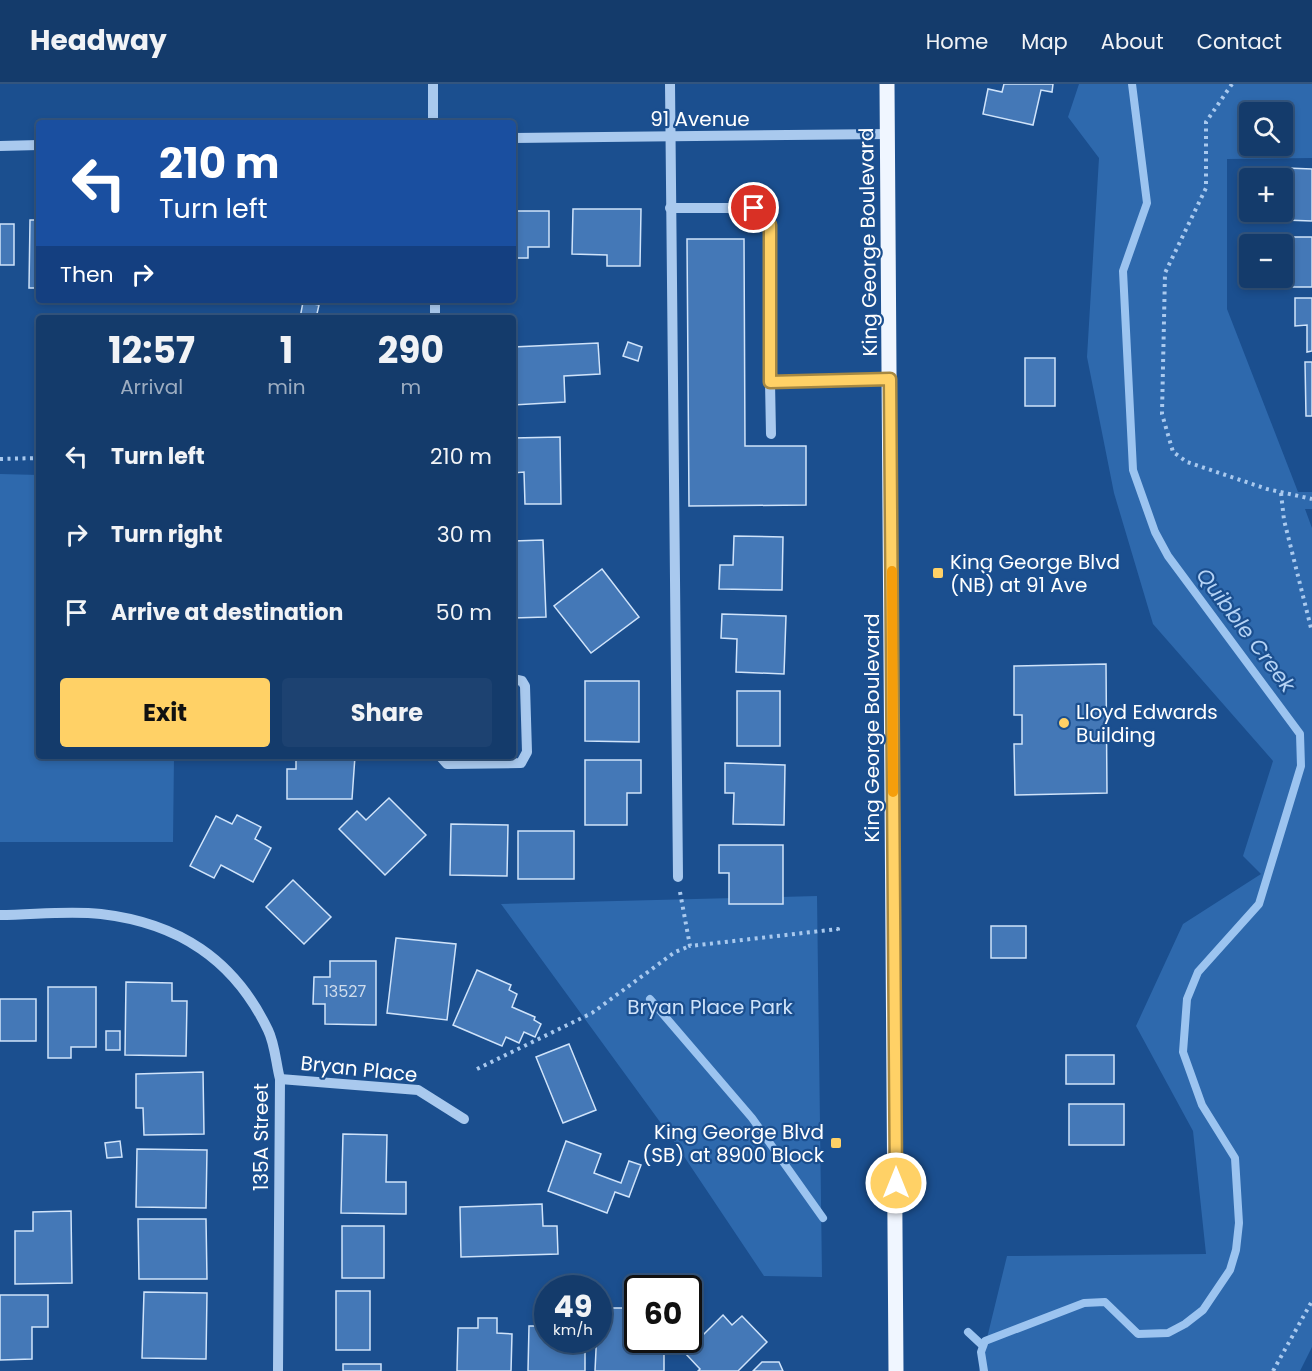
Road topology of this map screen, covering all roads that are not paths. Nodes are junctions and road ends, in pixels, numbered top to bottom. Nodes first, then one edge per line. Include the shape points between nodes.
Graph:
1 (434, 84) edge
2 (670, 84) edge
3 (887, 84) edge
4 (433, 120) edge
5 (888, 134) junction
6 (669, 137) junction
7 (516, 138) edge
8 (0, 146) edge
9 (36, 146) edge
10 (670, 208) junction
11 (890, 379) junction
12 (770, 382) junction
13 (771, 434) dead end
14 (516, 680) edge
15 (443, 759) edge
16 (678, 877) road end
17 (0, 915) edge
18 (280, 1079) junction
19 (464, 1119) dead end
20 (278, 1371) edge
21 (896, 1371) edge

1 - 4 street
2 - 6 street
3 - 5 main road, King George Boulevard
5 - 6 street, 91 Avenue
5 - 11 main road, King George Boulevard
6 - 7 street, 91 Avenue
6 - 10 street
8 - 9 street
10 - 12 street via 754,208 770,225
10 - 16 street
11 - 12 street
11 - 21 main road, King George Boulevard
12 - 13 street
14 - 15 street via 525,686 526,752 521,764 447,764
17 - 18 street, 135A Street via 100,914 186,937 220,961 246,993 269,1032
18 - 19 street, Bryan Place via 418,1090
18 - 20 street, 135A Street

